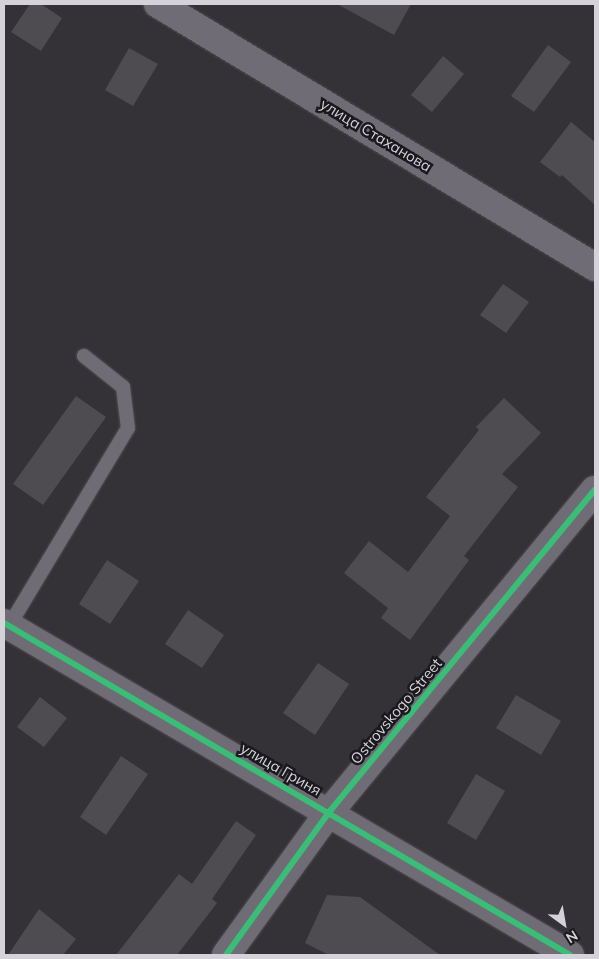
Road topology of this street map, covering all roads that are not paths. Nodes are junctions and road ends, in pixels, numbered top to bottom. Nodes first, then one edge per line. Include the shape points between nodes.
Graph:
1 (158, 4) edge
2 (595, 267) edge
3 (84, 356) dead end
4 (595, 490) edge
5 (6, 625) edge
6 (330, 811) junction
7 (226, 955) edge
8 (570, 955) edge

1 - 2 street, улица Стаханова
3 - 5 lane via 123,387 128,428
4 - 6 street, Ostrovskogo Street
5 - 6 street, улица Гриня
6 - 7 street, Ostrovskogo Street
6 - 8 street, улица Гриня

